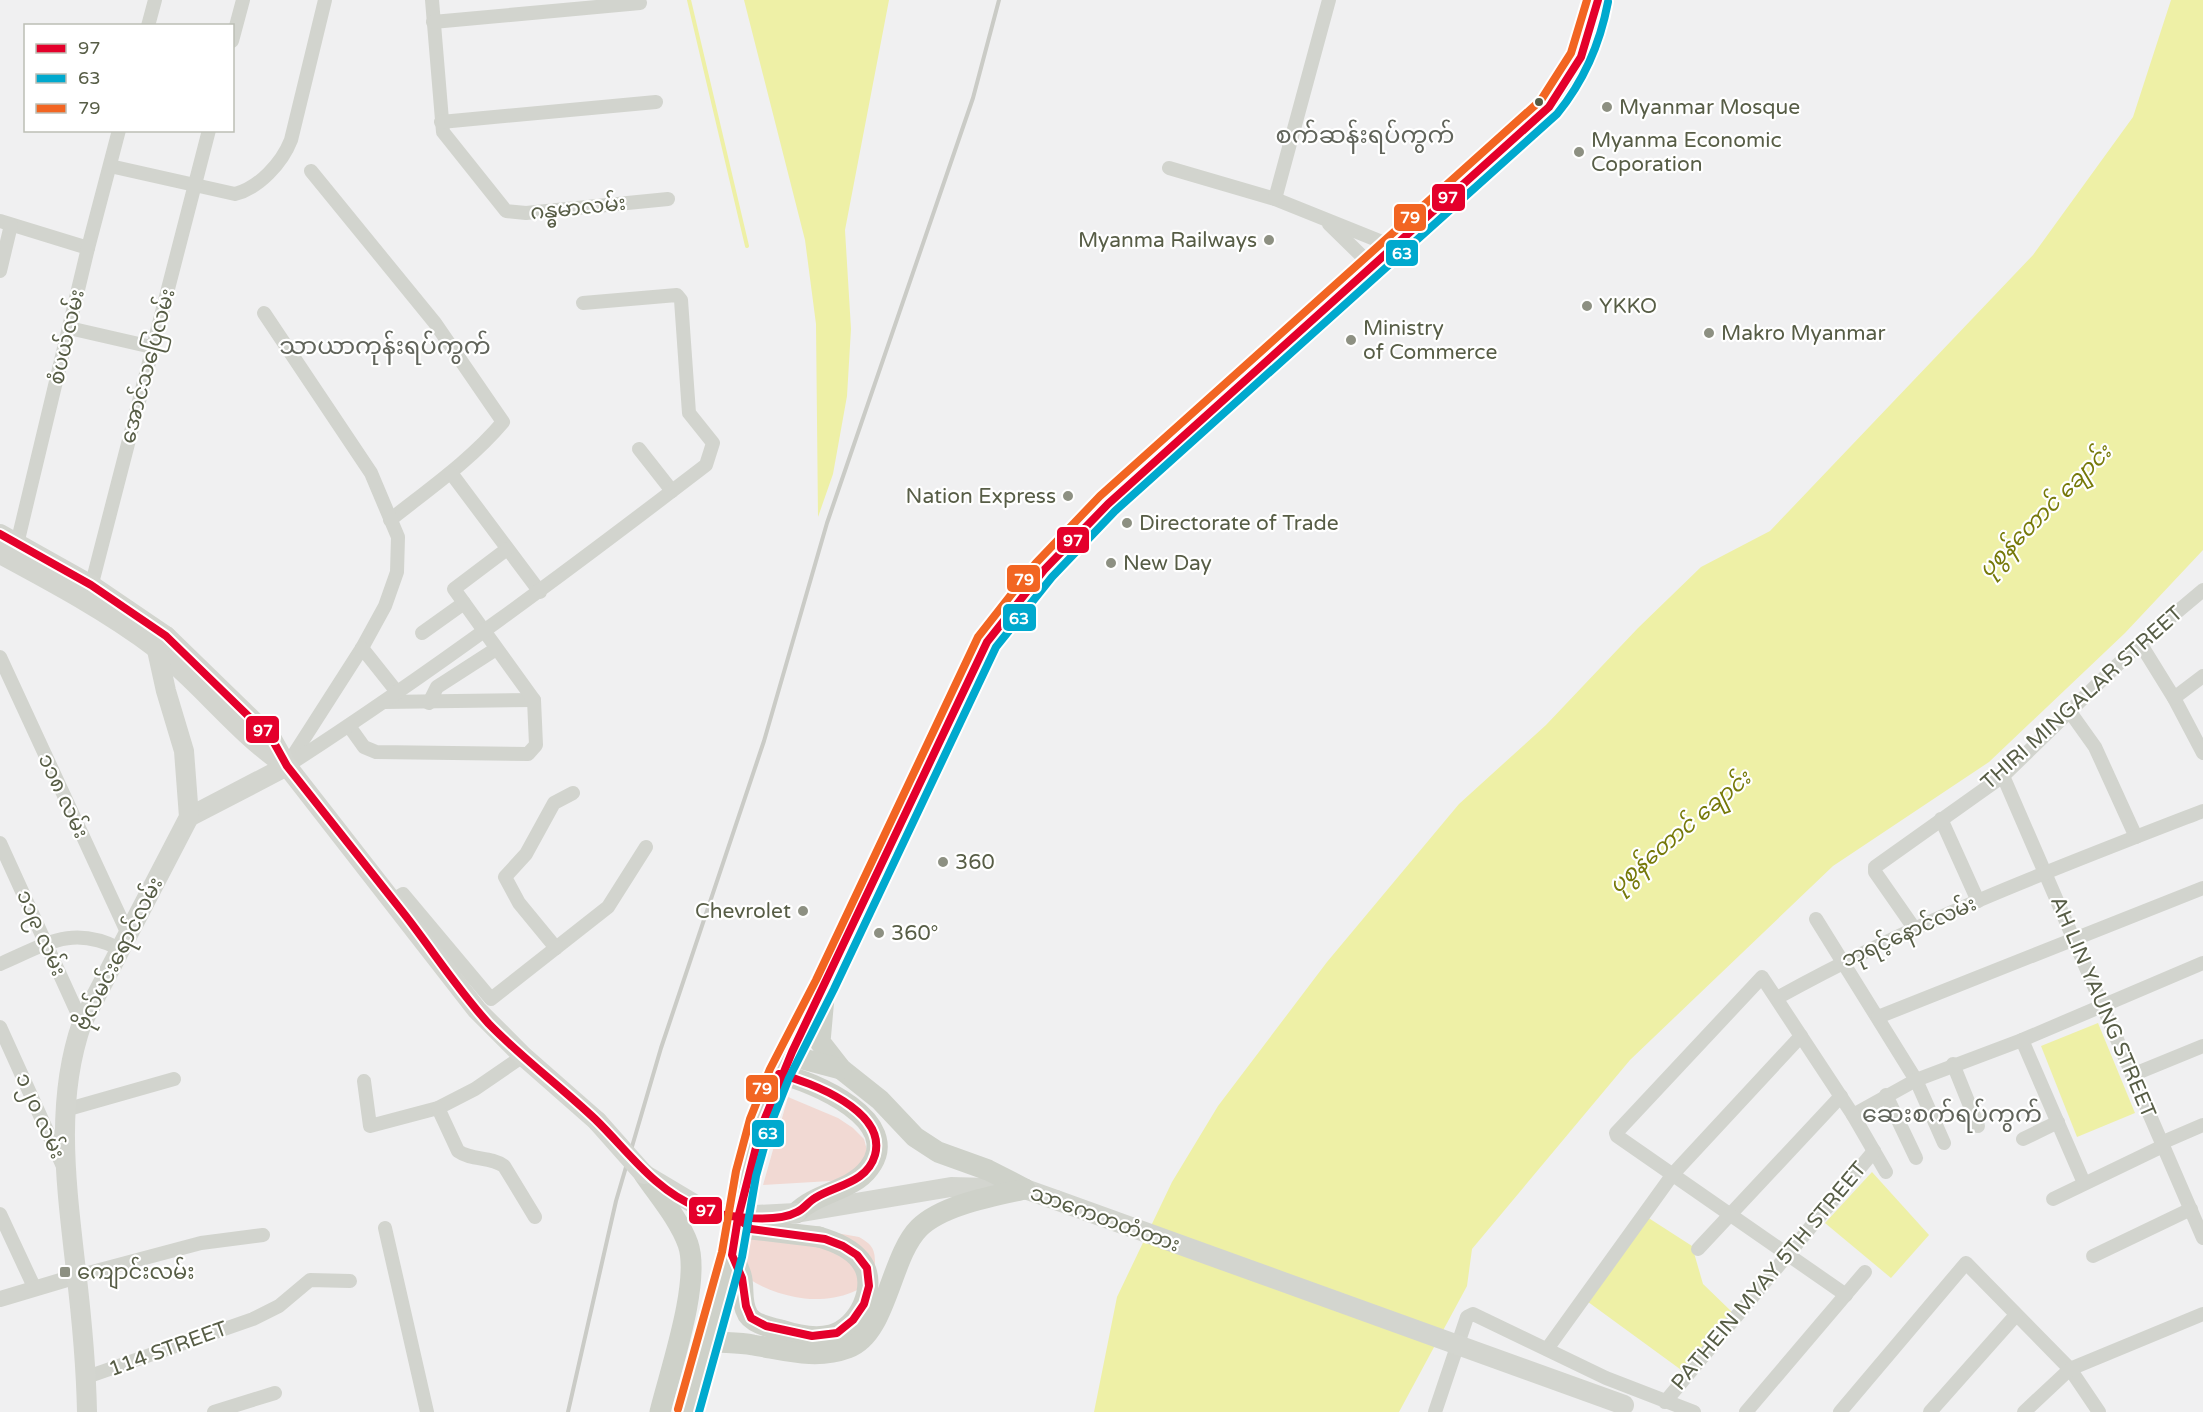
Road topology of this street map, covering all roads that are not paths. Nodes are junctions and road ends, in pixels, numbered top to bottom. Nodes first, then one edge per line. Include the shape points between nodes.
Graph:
1 (155, 0) edge
2 (243, 0) edge
3 (325, 0) edge
4 (432, 0) edge
5 (1329, 0) edge
6 (1598, 0) edge
7 (640, 3) dead end
8 (433, 22) junction
9 (149, 24) edge
10 (234, 33) edge
11 (656, 102) dead end
12 (441, 122) junction
13 (118, 132) edge
14 (208, 132) edge
15 (110, 166) junction
16 (1169, 168) dead end
17 (311, 171) dead end
18 (195, 186) junction
19 (668, 199) dead end
20 (1275, 199) junction
21 (1326, 220) junction
22 (6, 223) edge
23 (1392, 246) junction
24 (88, 248) junction
25 (1371, 265) junction
26 (0, 271) edge
27 (583, 303) dead end
28 (264, 313) dead end
29 (69, 328) junction
30 (152, 347) junction
31 (639, 449) dead end
32 (451, 473) junction
33 (672, 491) junction
34 (390, 520) junction
35 (9, 539) edge
36 (507, 549) junction
37 (0, 554) edge
38 (2203, 590) edge
39 (540, 592) junction
40 (90, 593) junction
41 (464, 603) junction
42 (484, 631) junction
43 (422, 633) dead end
44 (162, 643) junction
45 (2140, 643) junction
46 (362, 648) junction
47 (496, 649) junction
48 (0, 657) edge
49 (2203, 676) edge
50 (397, 692) junction
51 (2174, 698) junction
52 (534, 700) junction
53 (384, 702) junction
54 (429, 703) junction
55 (2070, 712) junction
56 (349, 726) junction
57 (2203, 753) edge
58 (287, 766) junction
59 (2003, 776) junction
60 (573, 794) dead end
61 (2203, 811) edge
62 (189, 817) junction
63 (1941, 819) junction
64 (2136, 837) junction
65 (0, 843) edge
66 (646, 847) dead end
67 (2045, 872) junction
68 (2203, 888) edge
69 (393, 900) junction
70 (1978, 901) junction
71 (1816, 919) dead end
72 (1914, 928) junction
73 (2074, 940) junction
74 (124, 941) junction
75 (46, 945) junction
76 (556, 948) junction
77 (1844, 961) junction
78 (2203, 963) edge
79 (0, 964) edge
80 (825, 986) junction
81 (1777, 998) junction
82 (2102, 1005) junction
83 (1878, 1017) junction
84 (82, 1023) junction
85 (0, 1027) edge
86 (1801, 1036) junction
87 (2022, 1040) junction
88 (2203, 1046) edge
89 (523, 1056) junction
90 (1953, 1064) junction
91 (784, 1065) junction
92 (841, 1069) junction
93 (2132, 1076) junction
94 (174, 1079) dead end
95 (1916, 1080) junction
96 (364, 1081) dead end
97 (1886, 1095) junction
98 (1841, 1096) junction
99 (438, 1108) junction
100 (65, 1110) junction
101 (1853, 1115) junction
102 (2058, 1122) junction
103 (2203, 1125) edge
104 (1978, 1126) dead end
105 (2023, 1138) dead end
106 (1944, 1143) dead end
107 (2162, 1144) junction
108 (1874, 1151) junction
109 (1916, 1158) dead end
110 (66, 1172) junction
111 (1886, 1172) dead end
112 (644, 1174) junction
113 (1673, 1174) junction
114 (2084, 1183) junction
115 (1025, 1188) junction
116 (2053, 1198) dead end
117 (2191, 1209) junction
118 (796, 1213) junction
119 (0, 1214) edge
120 (1728, 1214) junction
121 (735, 1216) junction
122 (535, 1217) dead end
123 (385, 1228) dead end
124 (263, 1235) dead end
125 (2203, 1238) edge
126 (1698, 1249) dead end
127 (732, 1254) junction
128 (1786, 1254) junction
129 (2093, 1256) dead end
130 (1865, 1272) dead end
131 (77, 1276) junction
132 (350, 1281) dead end
133 (35, 1289) junction
134 (1846, 1295) junction
135 (0, 1299) edge
136 (2203, 1314) edge
137 (2016, 1315) junction
138 (707, 1341) junction
139 (1547, 1349) junction
140 (2070, 1369) junction
141 (84, 1378) junction
142 (275, 1393) dead end
143 (1665, 1402) junction
144 (1630, 1408) edge
145 (87, 1412) edge
146 (214, 1412) edge
147 (427, 1412) edge
148 (660, 1412) edge
149 (688, 1412) edge
150 (1435, 1412) edge
151 (1694, 1412) edge
152 (1746, 1412) edge
153 (1840, 1412) edge
154 (1930, 1412) edge
155 (2024, 1412) edge
156 (2099, 1412) edge

1 - 9 street
2 - 10 street
3 - 18 street via 285,156 263,178 235,194
4 - 8 street, ဂန္ဓမာလမ်း
5 - 20 street
6 - 23 main road via 1584,53 1567,86 1549,107
7 - 8 street
8 - 12 street, ဂန္ဓမာလမ်း
11 - 12 street
12 - 19 street, ဂန္ဓမာလမ်း via 447,139 506,211 526,213
13 - 15 street, စံပယ်လမ်း
14 - 18 street, အောင်သပြေလမ်း
15 - 18 street
15 - 24 street, စံပယ်လမ်း
16 - 20 street
17 - 32 street via 435,323 503,422
18 - 30 street, အောင်သပြေလမ်း
20 - 21 street
21 - 23 street
21 - 25 street
22 - 24 street
22 - 26 street
23 - 25 main road
24 - 29 street, စံပယ်လမ်း
25 - 80 main road via 1116,494 1013,604 987,642
27 - 33 street via 677,295 681,300 688,412 713,443 713,449 706,465
28 - 34 street via 371,473
29 - 30 street
29 - 35 street, စံပယ်လမ်း
30 - 40 street, အောင်သပြေလမ်း
31 - 33 street
32 - 34 street
32 - 36 street
33 - 39 street
34 - 46 street via 398,537 397,572 385,606
35 - 40 main road
36 - 39 street
36 - 41 street via 454,587
37 - 40 main road
38 - 45 street, THIRI MINGALAR STREET
39 - 42 street
40 - 44 main road, သာကေတတံတား
41 - 42 street
41 - 43 street
42 - 47 street
42 - 50 street
44 - 58 main road, သာကေတတံတား via 272,739
44 - 62 main road via 166,691 184,752
45 - 51 street
45 - 55 street, THIRI MINGALAR STREET
46 - 50 street
46 - 58 street
47 - 52 street
47 - 54 street via 437,687
48 - 74 street, ၁၁၈ လမ်း
49 - 51 street
50 - 53 street
51 - 57 street
52 - 54 street
52 - 56 street via 536,745 528,754 375,752 364,747
53 - 54 street
53 - 56 street
55 - 59 street, THIRI MINGALAR STREET
55 - 64 street via 2095,747
56 - 58 street
58 - 62 main road
58 - 69 main road, သာကေတတံတား
59 - 63 street, THIRI MINGALAR STREET
59 - 67 street, AH LIN YAUNG STREET
60 - 76 street via 554,803 526,854 505,877 519,903
61 - 64 street, ဘုရင့်နောင်လမ်း
62 - 74 main road, ဗိုလ်မင်းရောင်လမ်း
63 - 70 street
63 - 72 street, THIRI MINGALAR STREET via 1874,869
64 - 67 street, ဘုရင့်နောင်လမ်း
65 - 75 street, ၁၁၉ လမ်း
66 - 76 street via 608,907
67 - 70 street, ဘုရင့်နောင်လမ်း
67 - 73 street, AH LIN YAUNG STREET
68 - 73 street
69 - 76 street via 403,894 491,999
69 - 89 main road, သာကေတတံတား via 477,1010
70 - 72 street, ဘုရင့်နောင်လမ်း
71 - 77 street
72 - 77 street, ဘုရင့်နောင်လမ်း
73 - 82 street, AH LIN YAUNG STREET
73 - 83 street
74 - 75 street via 85,936
74 - 84 main road, ဗိုလ်မင်းရောင်လမ်း
75 - 79 street
75 - 84 street, ၁၁၉ လမ်း
77 - 81 street, ဘုရင့်နောင်လမ်း
77 - 83 street
78 - 82 street
80 - 91 main road
80 - 92 main road via 820,1042
81 - 86 street
81 - 113 street via 1762,977 1616,1133
82 - 87 street
82 - 93 street, AH LIN YAUNG STREET
83 - 95 street
84 - 100 main road, ဗိုလ်မင်းရောင်လမ်း via 72,1052
85 - 110 street, ၁၂၀ လမ်း
86 - 98 street
86 - 113 street
87 - 90 street
87 - 102 street
88 - 93 street
89 - 99 street via 476,1089
89 - 112 main road, သာကေတတံတား, bridge via 597,1121
90 - 95 street
90 - 104 street
91 - 92 main road
91 - 118 main road via 854,1108 875,1135 877,1147 870,1168 863,1174 816,1197
91 - 127 main road via 760,1123 746,1174
92 - 115 main road via 880,1100 915,1137 938,1152
93 - 107 street, AH LIN YAUNG STREET
94 - 100 street
95 - 97 street
95 - 106 street
96 - 99 street via 370,1126
97 - 101 street
97 - 109 street
98 - 101 street
98 - 120 street
99 - 122 street via 458,1151 504,1166
100 - 110 main road, ဗိုလ်မင်းရောင်လမ်း
101 - 108 street
102 - 105 street
102 - 114 street
103 - 107 street
107 - 114 street
107 - 117 street, AH LIN YAUNG STREET
108 - 111 street
108 - 128 street, PATHEIN MYAY 5TH STREET
110 - 131 main road, ဗိုလ်မင်းရောင်လမ်း
112 - 121 main road, သာကေတတံတား via 701,1208
112 - 148 main road via 681,1228 692,1262 687,1303
113 - 120 street
113 - 139 street
114 - 116 street
115 - 118 main road, သာကေတတံတား via 951,1187
115 - 138 main road via 935,1215 918,1229 901,1257 870,1328 849,1348 821,1355
115 - 144 main road, သာကေတတံတား, bridge
117 - 125 street, AH LIN YAUNG STREET
117 - 129 street
118 - 121 main road, သာကေတတံတား, bridge
119 - 133 street
120 - 126 street
120 - 128 street
121 - 127 main road, bridge via 751,1229 819,1237 850,1249 867,1271 869,1282 860,1313 841,1331 829,1336 808,1336 768,1327 750,1317 742,1301 741,1274
123 - 147 street
124 - 131 street via 201,1244
127 - 138 main road
128 - 134 street
128 - 143 street, PATHEIN MYAY 5TH STREET
130 - 134 street
131 - 133 street
131 - 141 main road, ဗိုလ်မင်းရောင်လမ်း
132 - 141 street, 114 STREET via 310,1280 279,1305 253,1319
133 - 135 street
134 - 152 street
136 - 140 street
137 - 140 street
137 - 153 street via 1966,1263
137 - 154 street
138 - 149 main road
139 - 143 street
139 - 150 street via 1470,1315
140 - 155 street
140 - 156 street
141 - 145 main road, ဗိုလ်မင်းရောင်လမ်း
142 - 146 street
143 - 151 street

